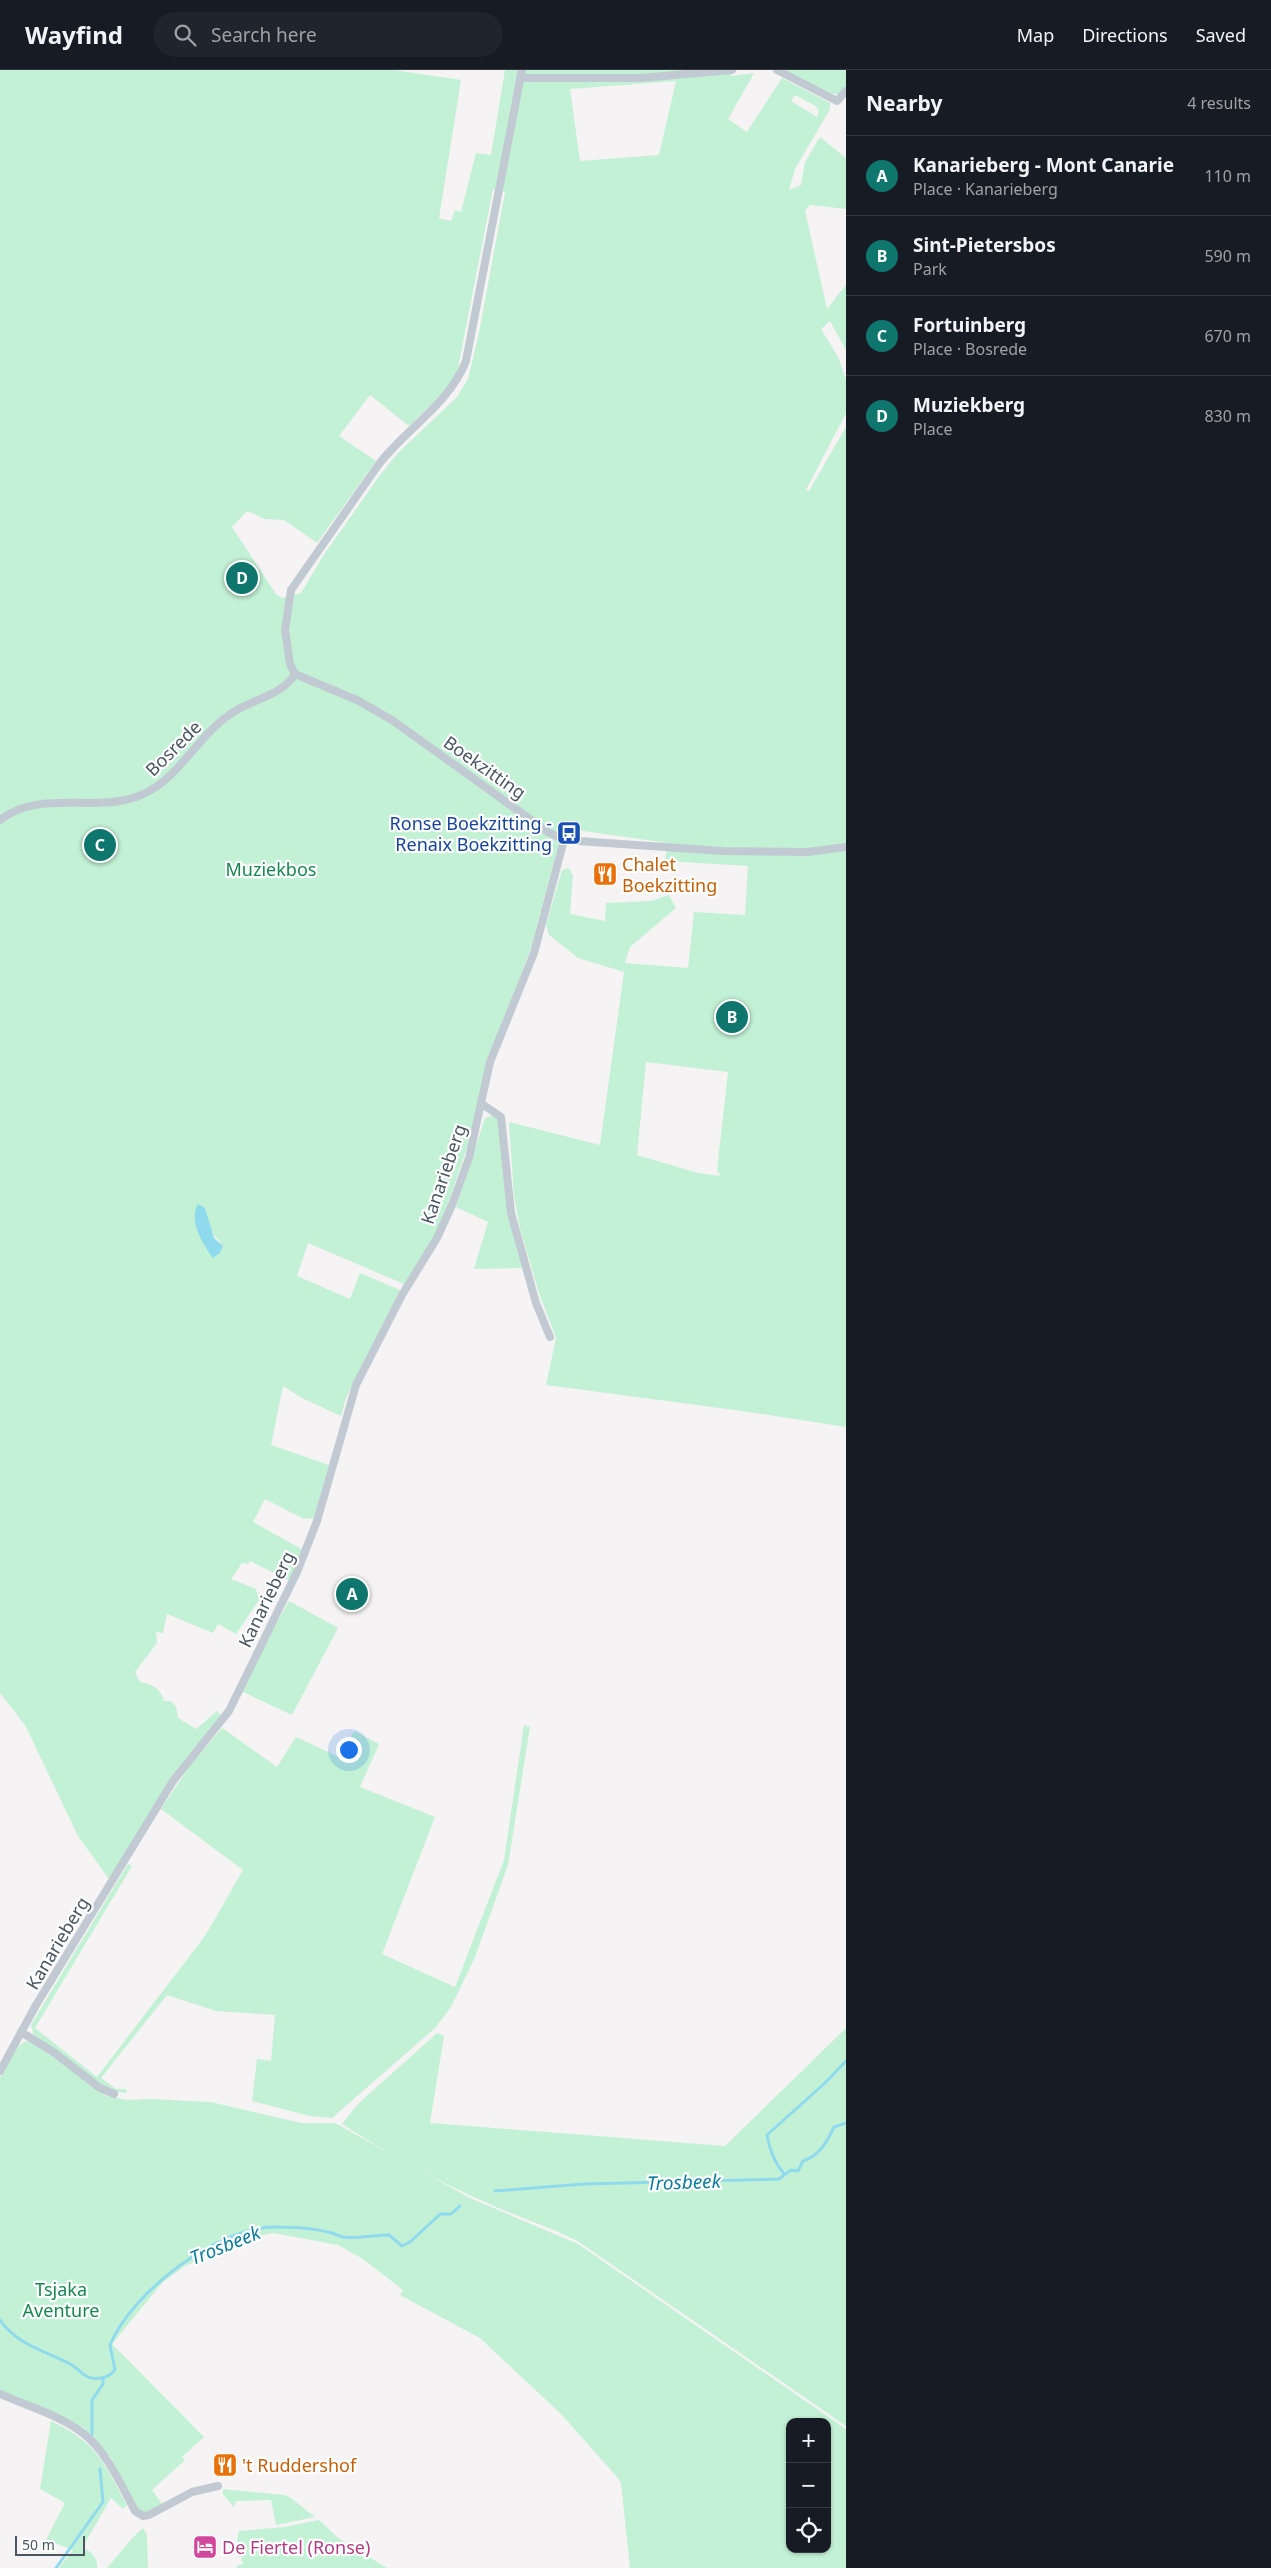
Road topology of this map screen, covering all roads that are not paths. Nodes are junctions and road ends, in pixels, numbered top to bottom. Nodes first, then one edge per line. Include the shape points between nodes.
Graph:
1 (732, 70) edge
2 (777, 70) edge
3 (521, 74) edge
4 (846, 91) edge
5 (295, 674) junction
6 (0, 820) edge
7 (564, 840) junction
8 (846, 847) edge
9 (482, 1104) junction
10 (550, 1336) dead end
11 (21, 2032) junction
12 (0, 2071) edge
13 (114, 2094) dead end
14 (0, 2394) edge
15 (218, 2486) dead end

1 - 3 street via 641,78
2 - 4 street via 838,101
3 - 5 street via 463,368 447,395 391,448 291,590 284,630
5 - 6 street, Bosrede via 288,684 220,721 175,772 144,794 107,803 38,804 18,809
5 - 7 street, Boekzitting via 342,692 379,712 548,832
7 - 8 street, Boekzitting via 722,851 807,852
7 - 9 street, Kanarieberg via 537,945 490,1062
9 - 10 street via 501,1117 512,1213 536,1303
9 - 11 street, Kanarieberg via 469,1158 452,1205 356,1385 312,1536 234,1700 222,1722 173,1781
11 - 12 street, Kanarieberg
11 - 13 street via 100,2088
14 - 15 street via 72,2425 86,2435 103,2454 135,2510 143,2516 192,2492

